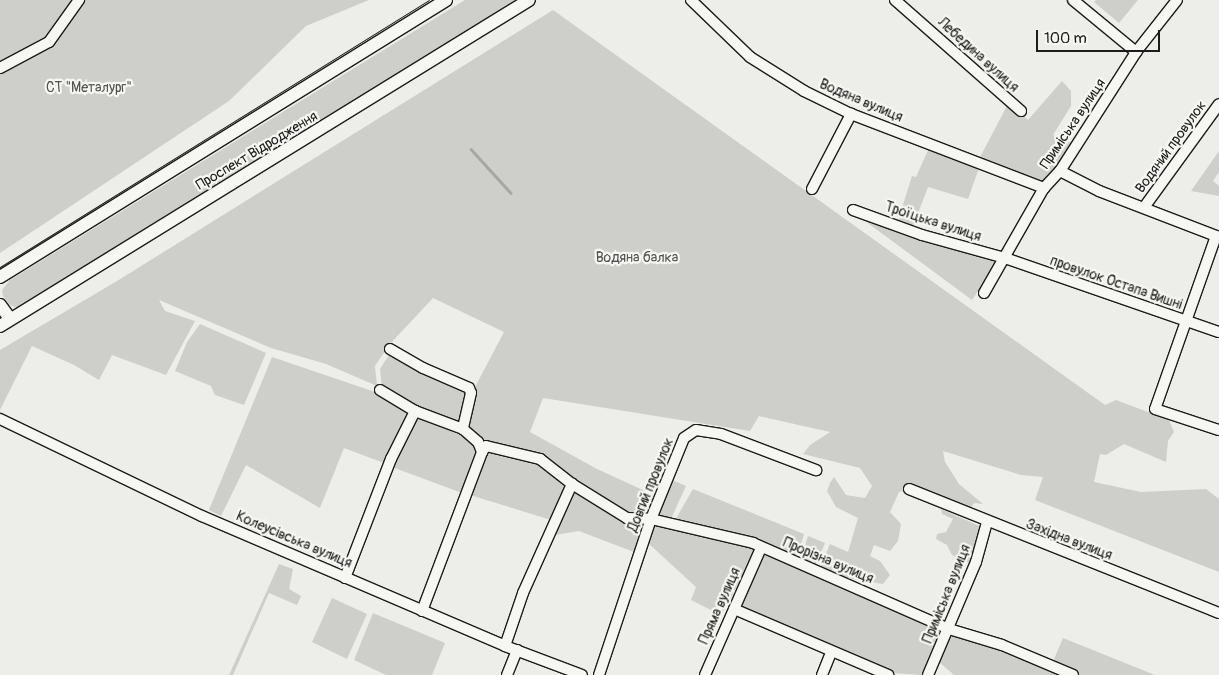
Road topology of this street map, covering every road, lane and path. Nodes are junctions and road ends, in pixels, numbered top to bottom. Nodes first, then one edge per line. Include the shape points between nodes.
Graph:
1 (79, 0) edge
2 (446, 0) edge
3 (528, 0) edge
4 (691, 0) edge
5 (895, 0) edge
6 (1073, 0) edge
7 (1177, 0) edge
8 (1136, 52) junction
9 (0, 68) edge
10 (1219, 104) edge
11 (1021, 111) dead end
12 (851, 114) junction
13 (1060, 171) junction
14 (1044, 188) junction
15 (812, 189) dead end
16 (1145, 206) junction
17 (853, 210) dead end
18 (1218, 237) edge
19 (1005, 258) junction
20 (0, 277) edge
21 (984, 293) dead end
22 (0, 305) edge
23 (1184, 320) junction
24 (5, 322) edge
25 (1219, 332) edge
26 (390, 349) dead end
27 (380, 390) dead end
28 (415, 411) junction
29 (0, 419) edge
30 (464, 429) junction
31 (1219, 430) edge
32 (482, 452) junction
33 (816, 470) dead end
34 (572, 484) junction
35 (909, 489) dead end
36 (651, 519) junction
37 (987, 522) junction
38 (761, 548) junction
39 (345, 578) junction
40 (734, 609) junction
41 (422, 611) junction
42 (1219, 613) edge
43 (949, 628) junction
44 (505, 646) junction
45 (517, 650) junction
46 (832, 653) junction
47 (507, 675) edge
48 (582, 675) edge
49 (599, 675) edge
50 (705, 675) edge
51 (822, 675) edge
52 (888, 675) edge
53 (928, 675) edge
54 (1073, 675) edge

1 - 9 street via 49,42
2 - 20 main road, Проспект Відродження
3 - 24 main road, Проспект Відродження
4 - 12 street, Водяна вулиця via 750,57 804,91
5 - 11 street, Лебедина вулиця
6 - 8 street
7 - 8 street, Приміська вулиця
8 - 13 street, Приміська вулиця
10 - 16 street, Водяний провулок
12 - 14 street, Водяна вулиця
12 - 15 street
13 - 14 street, Приміська вулиця
13 - 16 street via 1098,191
14 - 19 street, Приміська вулиця
16 - 18 street
17 - 19 street, Троїцька вулиця via 957,247
18 - 23 street
19 - 21 street, Приміська вулиця
19 - 23 street, провулок Остапа Вишні
22 - 24 main road
23 - 25 street, провулок Остапа Вишні
23 - 31 street via 1156,409
26 - 30 street via 469,388 471,393
27 - 28 street
28 - 30 street
28 - 39 street via 391,458
29 - 39 street, Колеусівська вулиця via 190,510
30 - 32 street via 478,442
32 - 34 street, Прорізна вулиця via 486,446 540,459
32 - 41 street
33 - 36 street, Довгий провулок via 721,434 696,430 684,438
34 - 36 street, Прорізна вулиця via 627,518
34 - 44 street via 523,593
35 - 37 street, Західна вулиця
36 - 38 street, Прорізна вулиця via 753,543
36 - 49 street, Довгий провулок
37 - 42 street, Західна вулиця
37 - 43 street, Приміська вулиця via 976,562
38 - 40 street, Пряма вулиця
38 - 43 street, Прорізна вулиця
39 - 41 street, Колеусівська вулиця
40 - 46 street
40 - 50 street, Пряма вулиця
41 - 44 street, Колеусівська вулиця
43 - 53 street, Приміська вулиця
43 - 54 street, Прорізна вулиця via 1002,645
44 - 45 street, Колеусівська вулиця
45 - 47 street
45 - 48 street, Колеусівська вулиця
46 - 51 street
46 - 52 street

